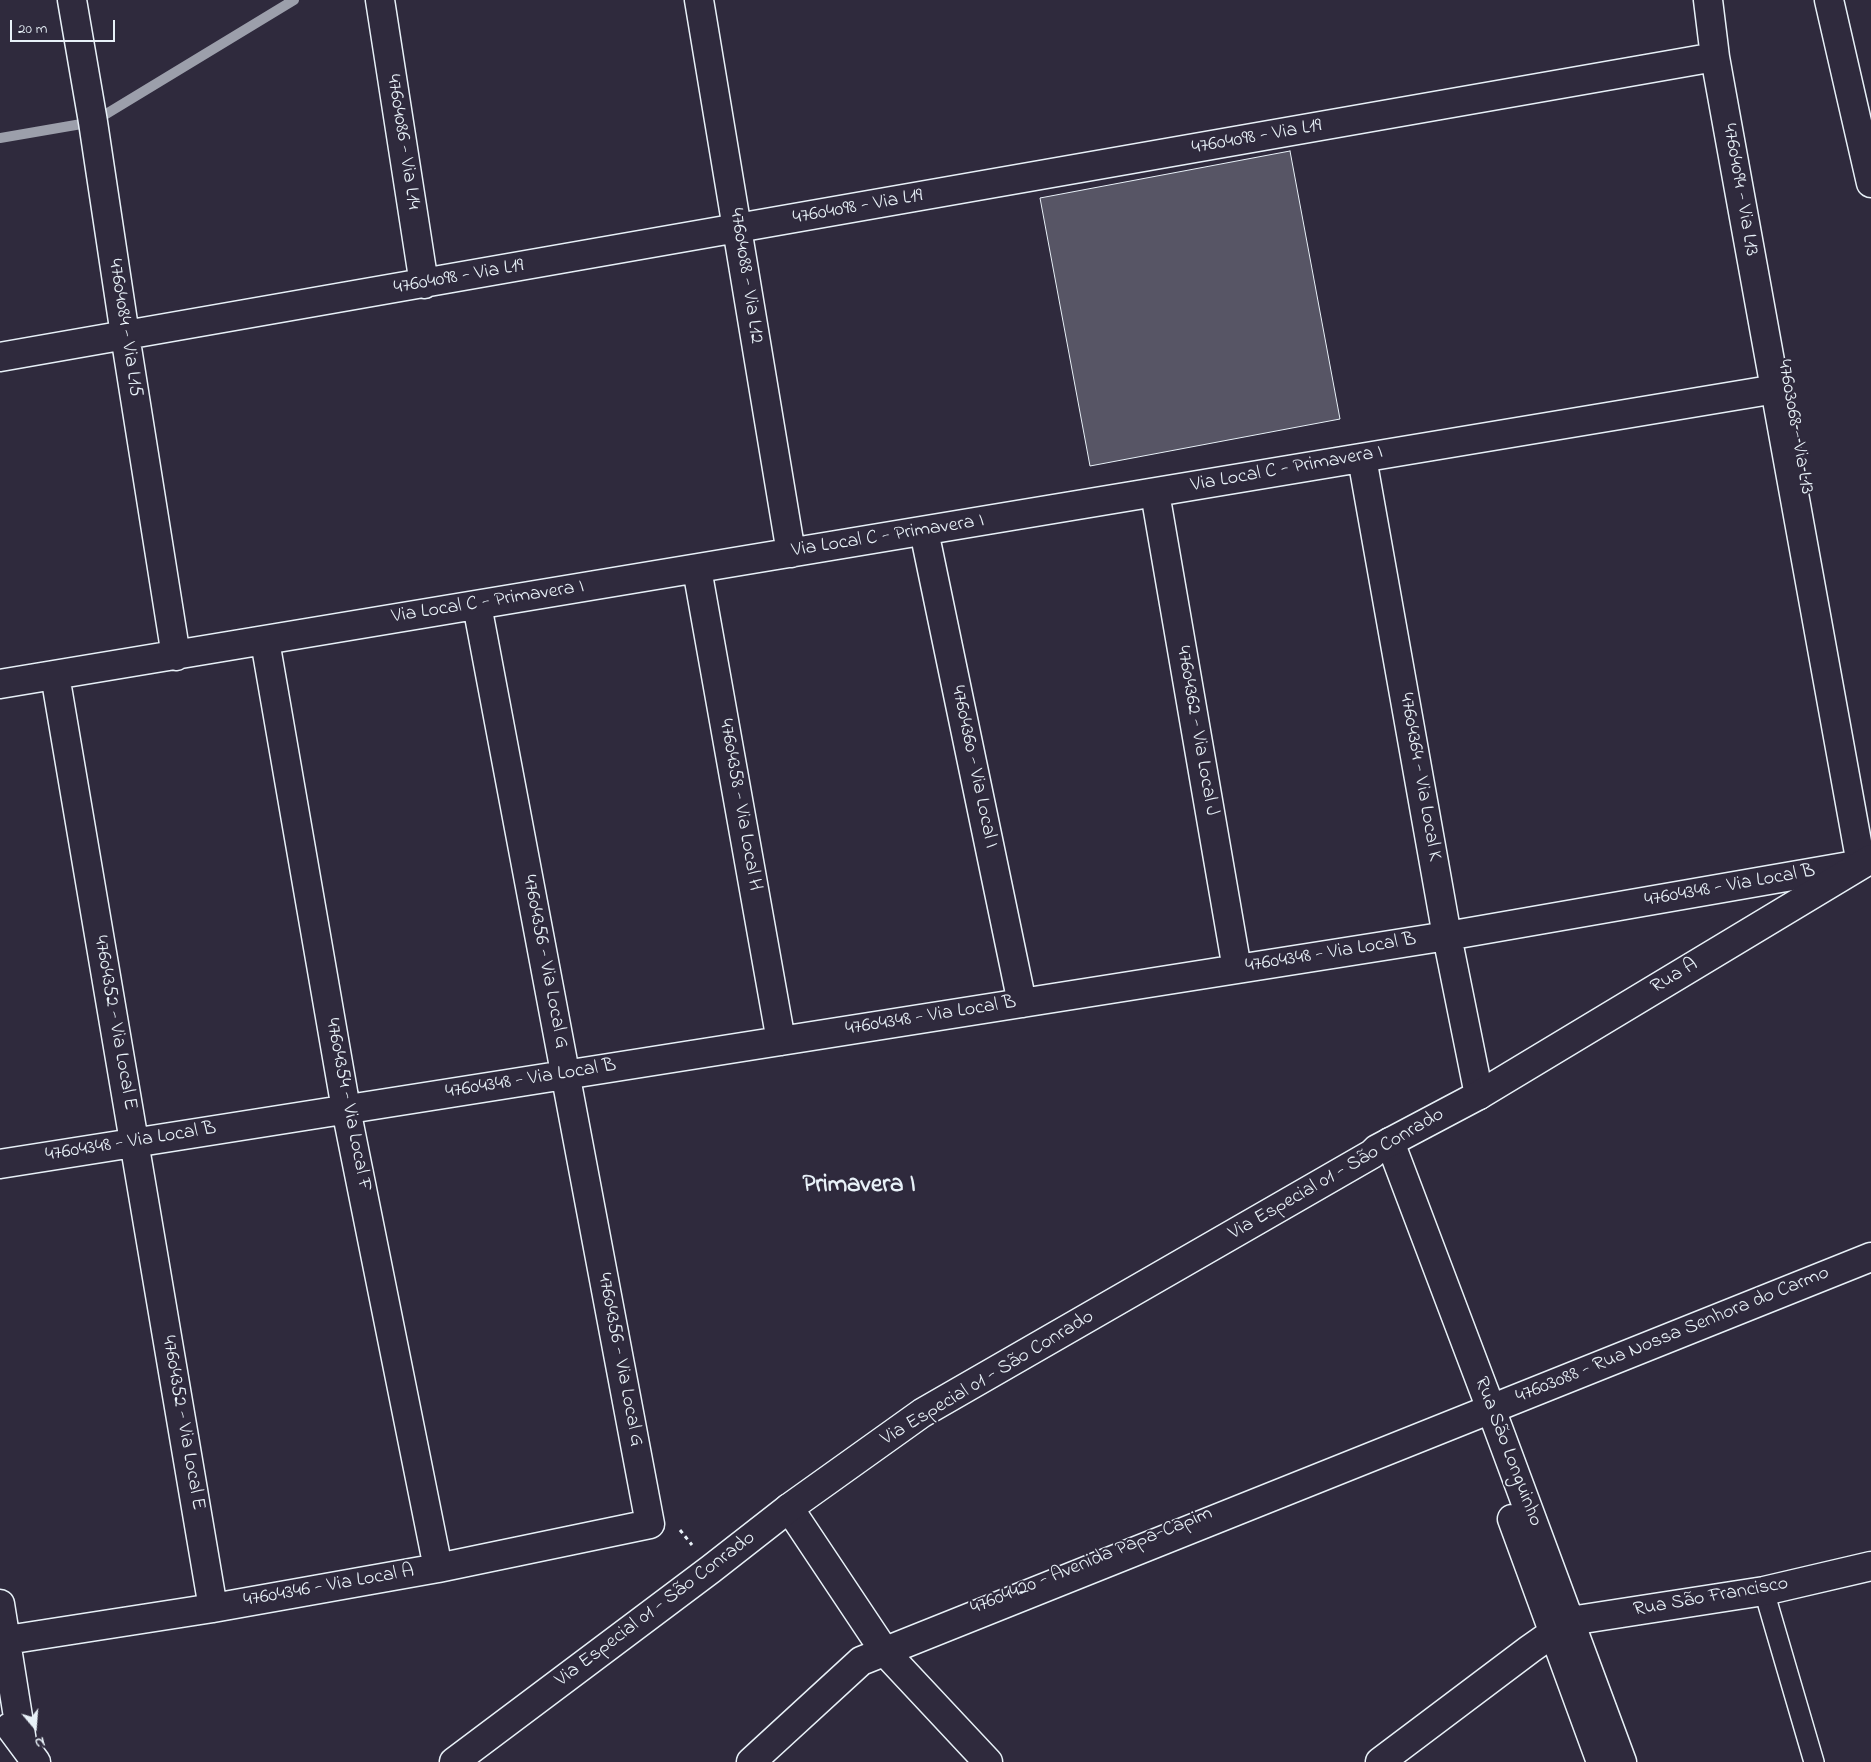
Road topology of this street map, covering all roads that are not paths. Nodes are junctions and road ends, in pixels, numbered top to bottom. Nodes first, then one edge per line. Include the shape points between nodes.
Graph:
1 (72, 0) edge
2 (380, 0) edge
3 (699, 0) edge
4 (1708, 0) edge
5 (1724, 0) edge
6 (1829, 0) edge
7 (1715, 57) junction
8 (1871, 183) edge
9 (737, 229) junction
10 (424, 284) junction
11 (125, 336) junction
12 (0, 357) edge
13 (1774, 384) junction
14 (1362, 458) junction
15 (1155, 492) junction
16 (924, 531) junction
17 (791, 553) junction
18 (697, 569) junction
19 (477, 606) junction
20 (265, 641) junction
21 (176, 656) junction
22 (55, 675) junction
23 (0, 684) edge
24 (1868, 859) edge
25 (1447, 936) junction
26 (1237, 969) junction
27 (1022, 1003) junction
28 (780, 1041) junction
29 (565, 1075) junction
30 (1479, 1095) junction
31 (346, 1109) junction
32 (134, 1142) junction
33 (1384, 1146) junction
34 (0, 1164) edge
35 (1871, 1257) edge
36 (1480, 1411) junction
37 (788, 1508) junction
38 (650, 1524) joint
39 (1871, 1566) edge
40 (438, 1568) junction
41 (1764, 1591) junction
42 (0, 1604) edge
43 (213, 1608) junction
44 (1562, 1627) junction
45 (7, 1640) junction
46 (883, 1649) junction
47 (0, 1713) edge
48 (29, 1752) edge
49 (454, 1762) edge
50 (741, 1762) edge
51 (751, 1762) edge
52 (988, 1762) edge
53 (1380, 1762) edge
54 (1600, 1762) edge
55 (1622, 1762) edge
56 (1814, 1762) edge

1 - 11 street, 47604084 - Via L15
2 - 10 street, 47604086 - Via L14
3 - 9 street, 47604088 - Via L12
4 - 7 street, 47604094 - Via L13
5 - 24 street, 47603068 - Via L13
6 - 8 street
7 - 9 street, 47604098 - Via L19
7 - 13 street, 47604094 - Via L13
9 - 10 street, 47604098 - Via L19
9 - 17 street, 47604088 - Via L12
10 - 11 street, 47604098 - Via L19
11 - 12 street, 47604098 - Via L19
11 - 21 street, 47604084 - Via L15
13 - 14 street, Via Local C - Primavera I
13 - 24 street, 47604094 - Via L13
14 - 15 street, Via Local C - Primavera I
14 - 25 street, 47604364 - Via Local K
15 - 16 street, Via Local C - Primavera I
15 - 26 street, 47604362 - Via Local J
16 - 17 street, Via Local C - Primavera I
16 - 27 street, 47604360 - Via Local I
17 - 18 street, Via Local C - Primavera I
18 - 19 street, Via Local C - Primavera I
18 - 28 street, 47604358 - Via Local H
19 - 20 street, Via Local C - Primavera I
19 - 29 street, 47604356 - Via Local G
20 - 21 street, Via Local C - Primavera I
20 - 31 street, 47604354 - Via Local F
21 - 22 street, Via Local C - Primavera I
22 - 23 street, Via Local C - Primavera I
22 - 32 street, 47604352 - Via Local E
24 - 25 street, 47604348 - Via Local B
24 - 30 street, Rua A
25 - 26 street, 47604348 - Via Local B
25 - 30 street, 47604364 - Via Local K
26 - 27 street, 47604348 - Via Local B
27 - 28 street, 47604348 - Via Local B
28 - 29 street, 47604348 - Via Local B
29 - 31 street, 47604348 - Via Local B
29 - 38 street, 47604356 - Via Local G
30 - 33 street, Via Especial 01 - São Conrado
31 - 32 street, 47604348 - Via Local B
31 - 40 street, 47604354 - Via Local F
32 - 34 street, 47604348 - Via Local B
32 - 43 street, 47604352 - Via Local E
33 - 36 street, Rua São Longuinho
33 - 37 street, Via Especial 01 - São Conrado via 922,1413
35 - 36 street, 47603088 - Rua Nossa Senhora do Carmo
36 - 44 street, Rua São Longuinho
36 - 46 street, 47603088 - Rua Nossa Senhora do Carmo
37 - 46 street
37 - 49 street, Via Especial 01 - São Conrado
38 - 40 street, 47604346 - Via Local A
39 - 41 street, Rua São Francisco
40 - 43 street, 47604346 - Via Local A
41 - 44 street, Rua São Francisco
41 - 56 lane
42 - 45 street
43 - 45 street, 47604346 - Via Local A
44 - 53 street
44 - 54 street, Rua São Longuinho
44 - 55 street, Rua São Longuinho
45 - 48 street
46 - 50 street via 856,1656
46 - 51 street via 861,1661
46 - 52 street
47 - 48 street

